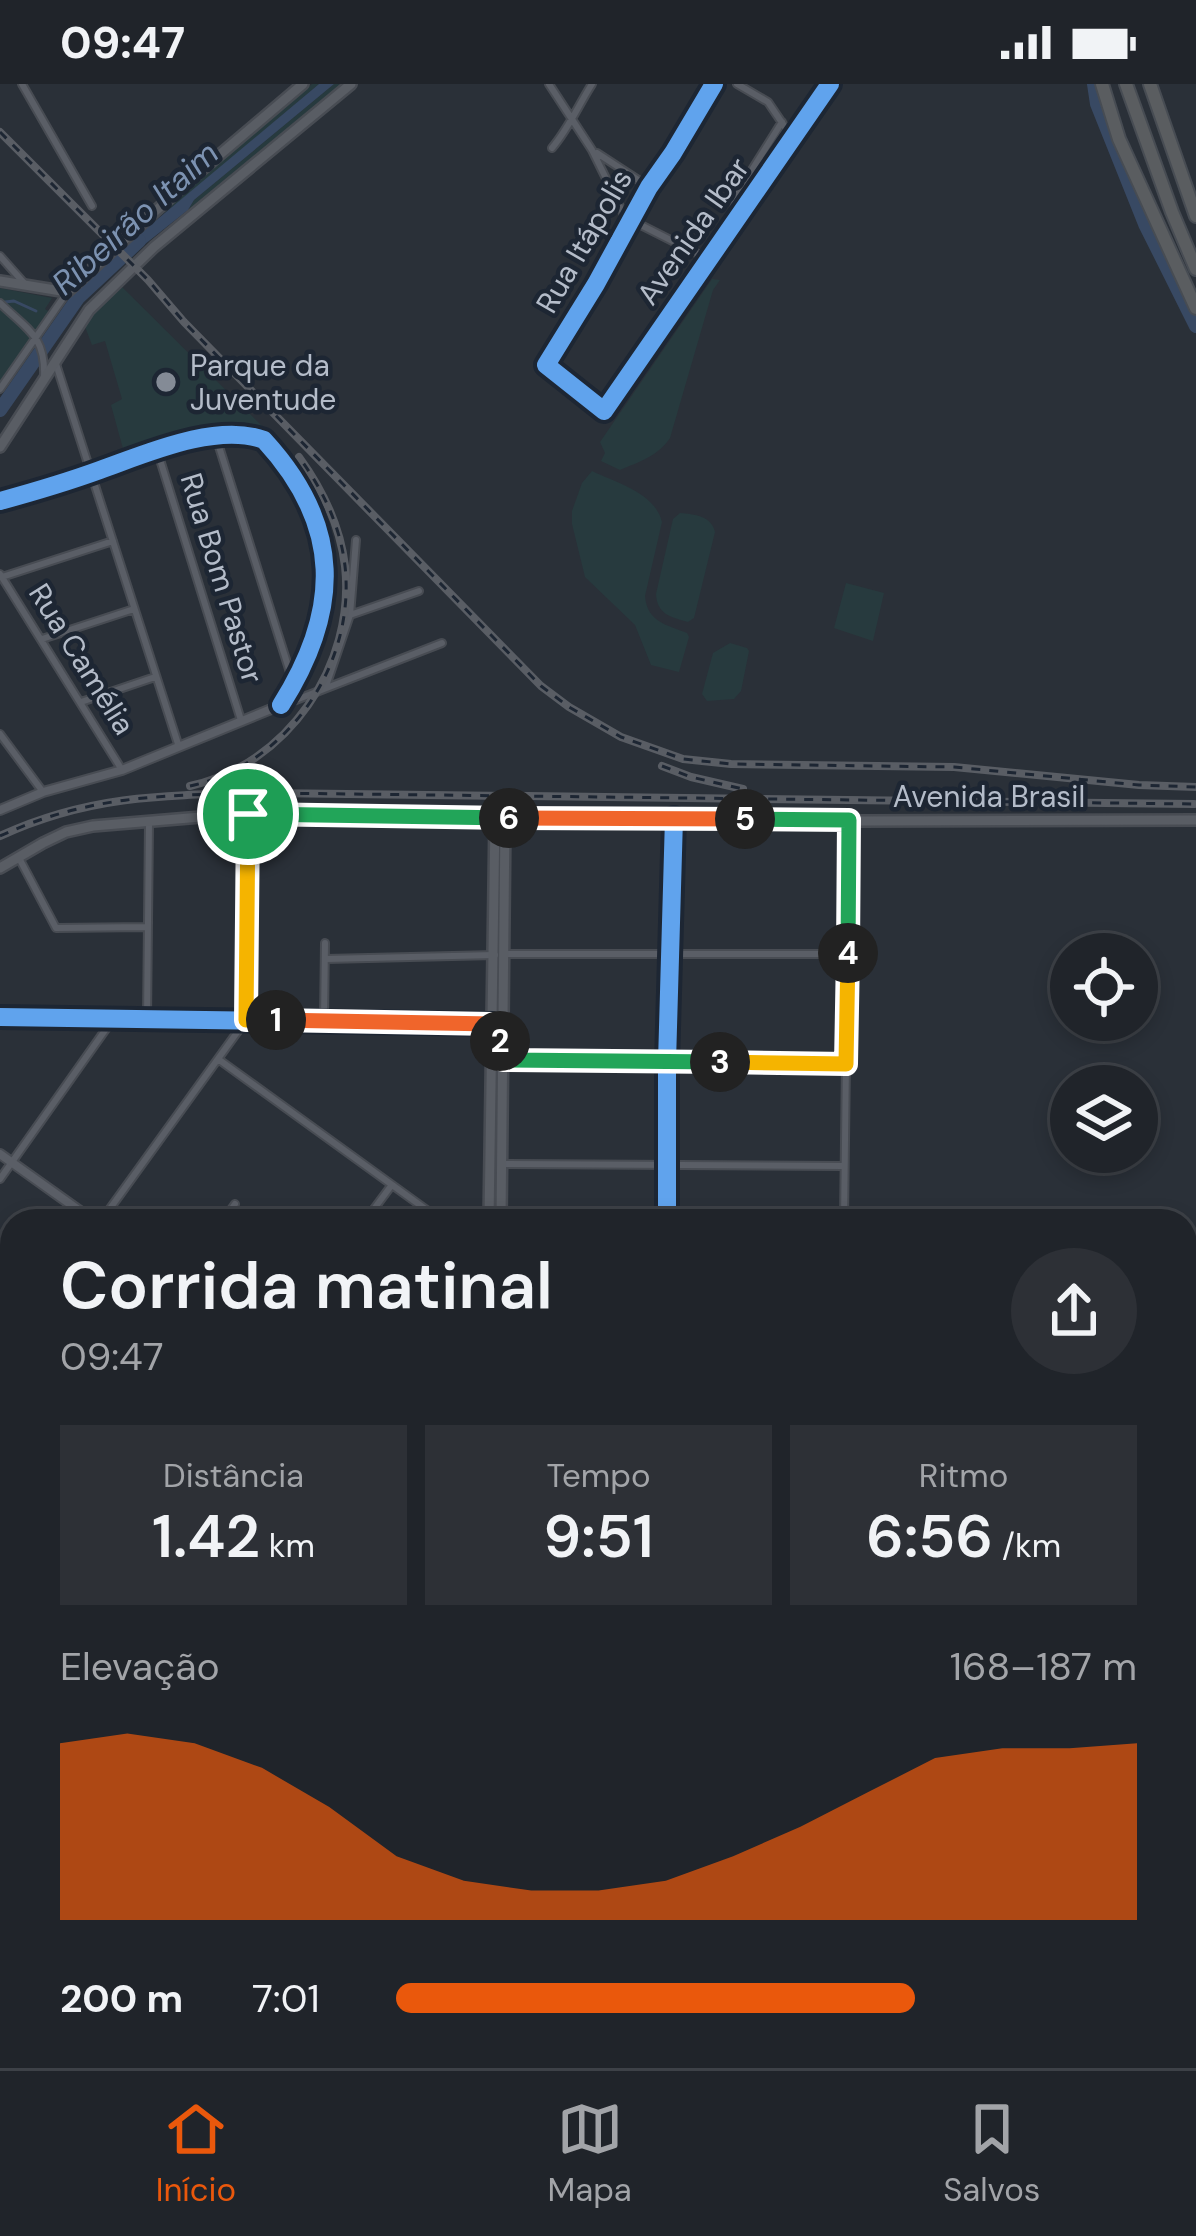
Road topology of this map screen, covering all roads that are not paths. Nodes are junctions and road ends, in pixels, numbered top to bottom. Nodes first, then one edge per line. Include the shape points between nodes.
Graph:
1 (22, 84) edge
2 (303, 84) edge
3 (351, 84) edge
4 (549, 84) edge
5 (592, 84) edge
6 (714, 84) edge
7 (737, 84) edge
8 (830, 84) edge
9 (1102, 84) edge
10 (1126, 84) edge
11 (1150, 84) edge
12 (572, 119) junction
13 (782, 122) junction
14 (793, 139) junction
15 (552, 148) dead end
16 (592, 150) junction
17 (649, 187) junction
18 (92, 206) dead end
19 (1196, 216) edge
20 (630, 221) junction
21 (734, 224) junction
22 (0, 257) edge
23 (710, 260) junction
24 (1196, 269) edge
25 (0, 281) edge
26 (26, 286) junction
27 (67, 292) junction
28 (0, 303) edge
29 (1196, 308) edge
30 (38, 340) junction
31 (56, 364) junction
32 (44, 382) junction
33 (0, 389) edge
34 (604, 411) joint
35 (216, 436) junction
36 (0, 446) edge
37 (157, 450) junction
38 (92, 473) junction
39 (0, 501) edge
40 (113, 540) junction
41 (356, 540) dead end
42 (1, 576) edge
43 (419, 591) dead end
44 (134, 609) junction
45 (350, 614) junction
46 (42, 639) junction
47 (442, 643) dead end
48 (155, 677) junction
49 (294, 686) junction
50 (324, 689) junction
51 (80, 702) junction
52 (281, 705) junction
53 (241, 721) junction
54 (0, 734) edge
55 (179, 748) junction
56 (122, 770) junction
57 (43, 792) junction
58 (0, 798) edge
59 (5, 808) edge
60 (248, 814) junction
61 (500, 818) junction
62 (674, 818) junction
63 (149, 819) junction
64 (849, 820) junction
65 (1196, 820) edge
66 (18, 856) junction
67 (0, 868) edge
68 (147, 927) junction
69 (326, 943) dead end
70 (669, 952) junction
71 (499, 954) junction
72 (848, 955) junction
73 (326, 959) junction
74 (0, 1017) edge
75 (113, 1018) junction
76 (147, 1019) junction
77 (246, 1020) junction
78 (324, 1020) junction
79 (492, 1024) junction
80 (218, 1059) junction
81 (503, 1060) junction
82 (667, 1062) junction
83 (846, 1064) junction
84 (0, 1154) edge
85 (12, 1162) junction
86 (501, 1164) junction
87 (668, 1166) junction
88 (844, 1166) junction
89 (0, 1179) edge
90 (391, 1186) junction
91 (235, 1204) dead end
92 (80, 1209) edge
93 (106, 1209) edge
94 (231, 1209) edge
95 (374, 1209) edge
96 (425, 1209) edge
97 (489, 1209) edge
98 (502, 1209) edge
99 (667, 1209) edge
100 (844, 1209) edge

1 - 18 street
2 - 27 main road
3 - 31 main road via 131,267 89,310
4 - 12 street
5 - 12 street
6 - 17 street, Rua Itápolis
7 - 13 street via 768,102
8 - 14 street, Avenida Ibar
9 - 29 highway
10 - 24 highway
11 - 19 highway
12 - 15 street
12 - 16 street
13 - 14 street
13 - 21 street via 736,197
14 - 21 street, Avenida Ibar
16 - 17 street
16 - 20 street
17 - 20 street, Rua Itápolis
20 - 23 street
20 - 34 street, Rua Itápolis via 546,365
21 - 23 street, Avenida Ibar
22 - 26 street
23 - 34 street, Avenida Ibar
25 - 26 main road
26 - 27 main road
27 - 30 street
28 - 30 street
30 - 32 street
30 - 33 street
31 - 32 main road
31 - 38 street
32 - 36 main road
35 - 37 street
35 - 49 street
35 - 49 street via 264,440 316,522 323,604
37 - 38 street
37 - 53 street, Rua Bom Pastor
38 - 39 street
38 - 40 street
40 - 42 street
40 - 44 street
41 - 45 street
42 - 46 street, Rua Camélia
43 - 45 street
44 - 46 street
44 - 48 street
45 - 50 street
46 - 51 street, Rua Camélia
47 - 50 street
48 - 51 street
48 - 55 street
49 - 52 street
50 - 52 street
51 - 56 street, Rua Camélia
52 - 53 street
53 - 55 street
54 - 57 street
55 - 56 street
56 - 57 street
57 - 59 street
58 - 59 street
60 - 61 main road, Avenida Brasil
60 - 63 main road, Avenida Brasil
60 - 77 street
61 - 62 main road, Avenida Brasil
61 - 71 main road
62 - 64 main road, Avenida Brasil
62 - 70 street
63 - 66 main road, Avenida Brasil via 66,832
63 - 68 street
64 - 65 main road, Avenida Brasil
64 - 72 street
66 - 67 main road, Avenida Brasil
66 - 68 street via 56,928
68 - 76 street
69 - 73 street
70 - 71 street
70 - 72 street
70 - 82 street
71 - 73 street
71 - 79 main road
71 - 81 main road
72 - 83 street
73 - 78 street
74 - 75 street
75 - 76 street
75 - 85 street
76 - 77 street
77 - 78 street
77 - 80 street
78 - 79 street
79 - 81 main road
79 - 97 main road
80 - 90 street
80 - 93 street
81 - 82 street
81 - 86 main road
82 - 83 street
82 - 87 street
83 - 88 street
84 - 85 street
85 - 89 street
85 - 92 street
86 - 87 street
86 - 98 main road
87 - 88 street
87 - 99 street
88 - 100 street
90 - 95 street
90 - 96 street
91 - 94 street

